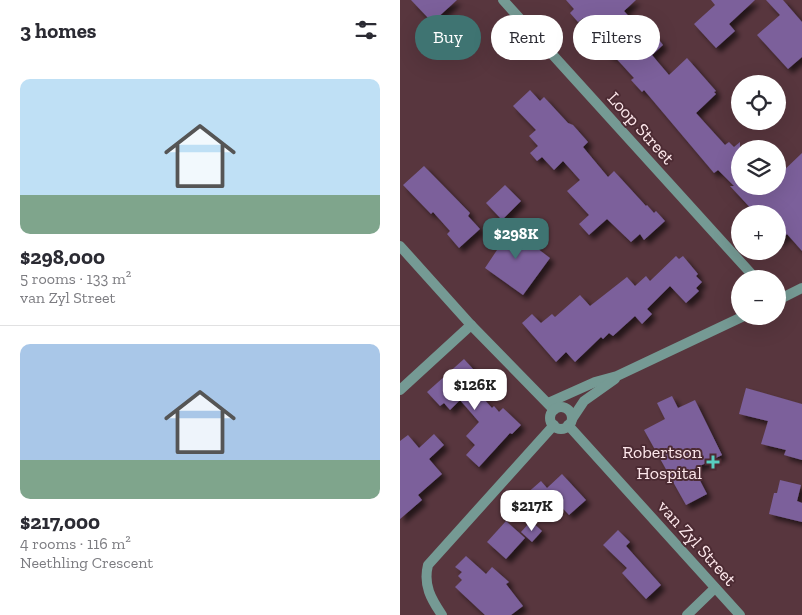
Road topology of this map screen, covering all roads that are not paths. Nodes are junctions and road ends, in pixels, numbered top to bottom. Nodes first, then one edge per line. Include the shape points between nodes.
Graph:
1 (503, 0) edge
2 (400, 246) edge
3 (748, 270) edge
4 (802, 288) edge
5 (786, 296) edge
6 (731, 322) edge
7 (471, 325) junction
8 (617, 376) junction
9 (400, 390) edge
10 (551, 407) junction
11 (570, 422) junction
12 (554, 425) junction
13 (716, 588) junction
14 (442, 615) edge
15 (687, 615) edge
16 (740, 615) edge

1 - 3 street, Loop Street
2 - 7 street
4 - 5 street
6 - 8 street
7 - 9 street
7 - 10 street
8 - 10 street via 595,382
8 - 11 street via 584,401
10 - 11 street via 565,407 571,414
10 - 12 street
11 - 12 street via 562,428
11 - 13 street, van Zyl Street
12 - 14 street via 428,565 427,586
13 - 15 street
13 - 16 street, van Zyl Street

